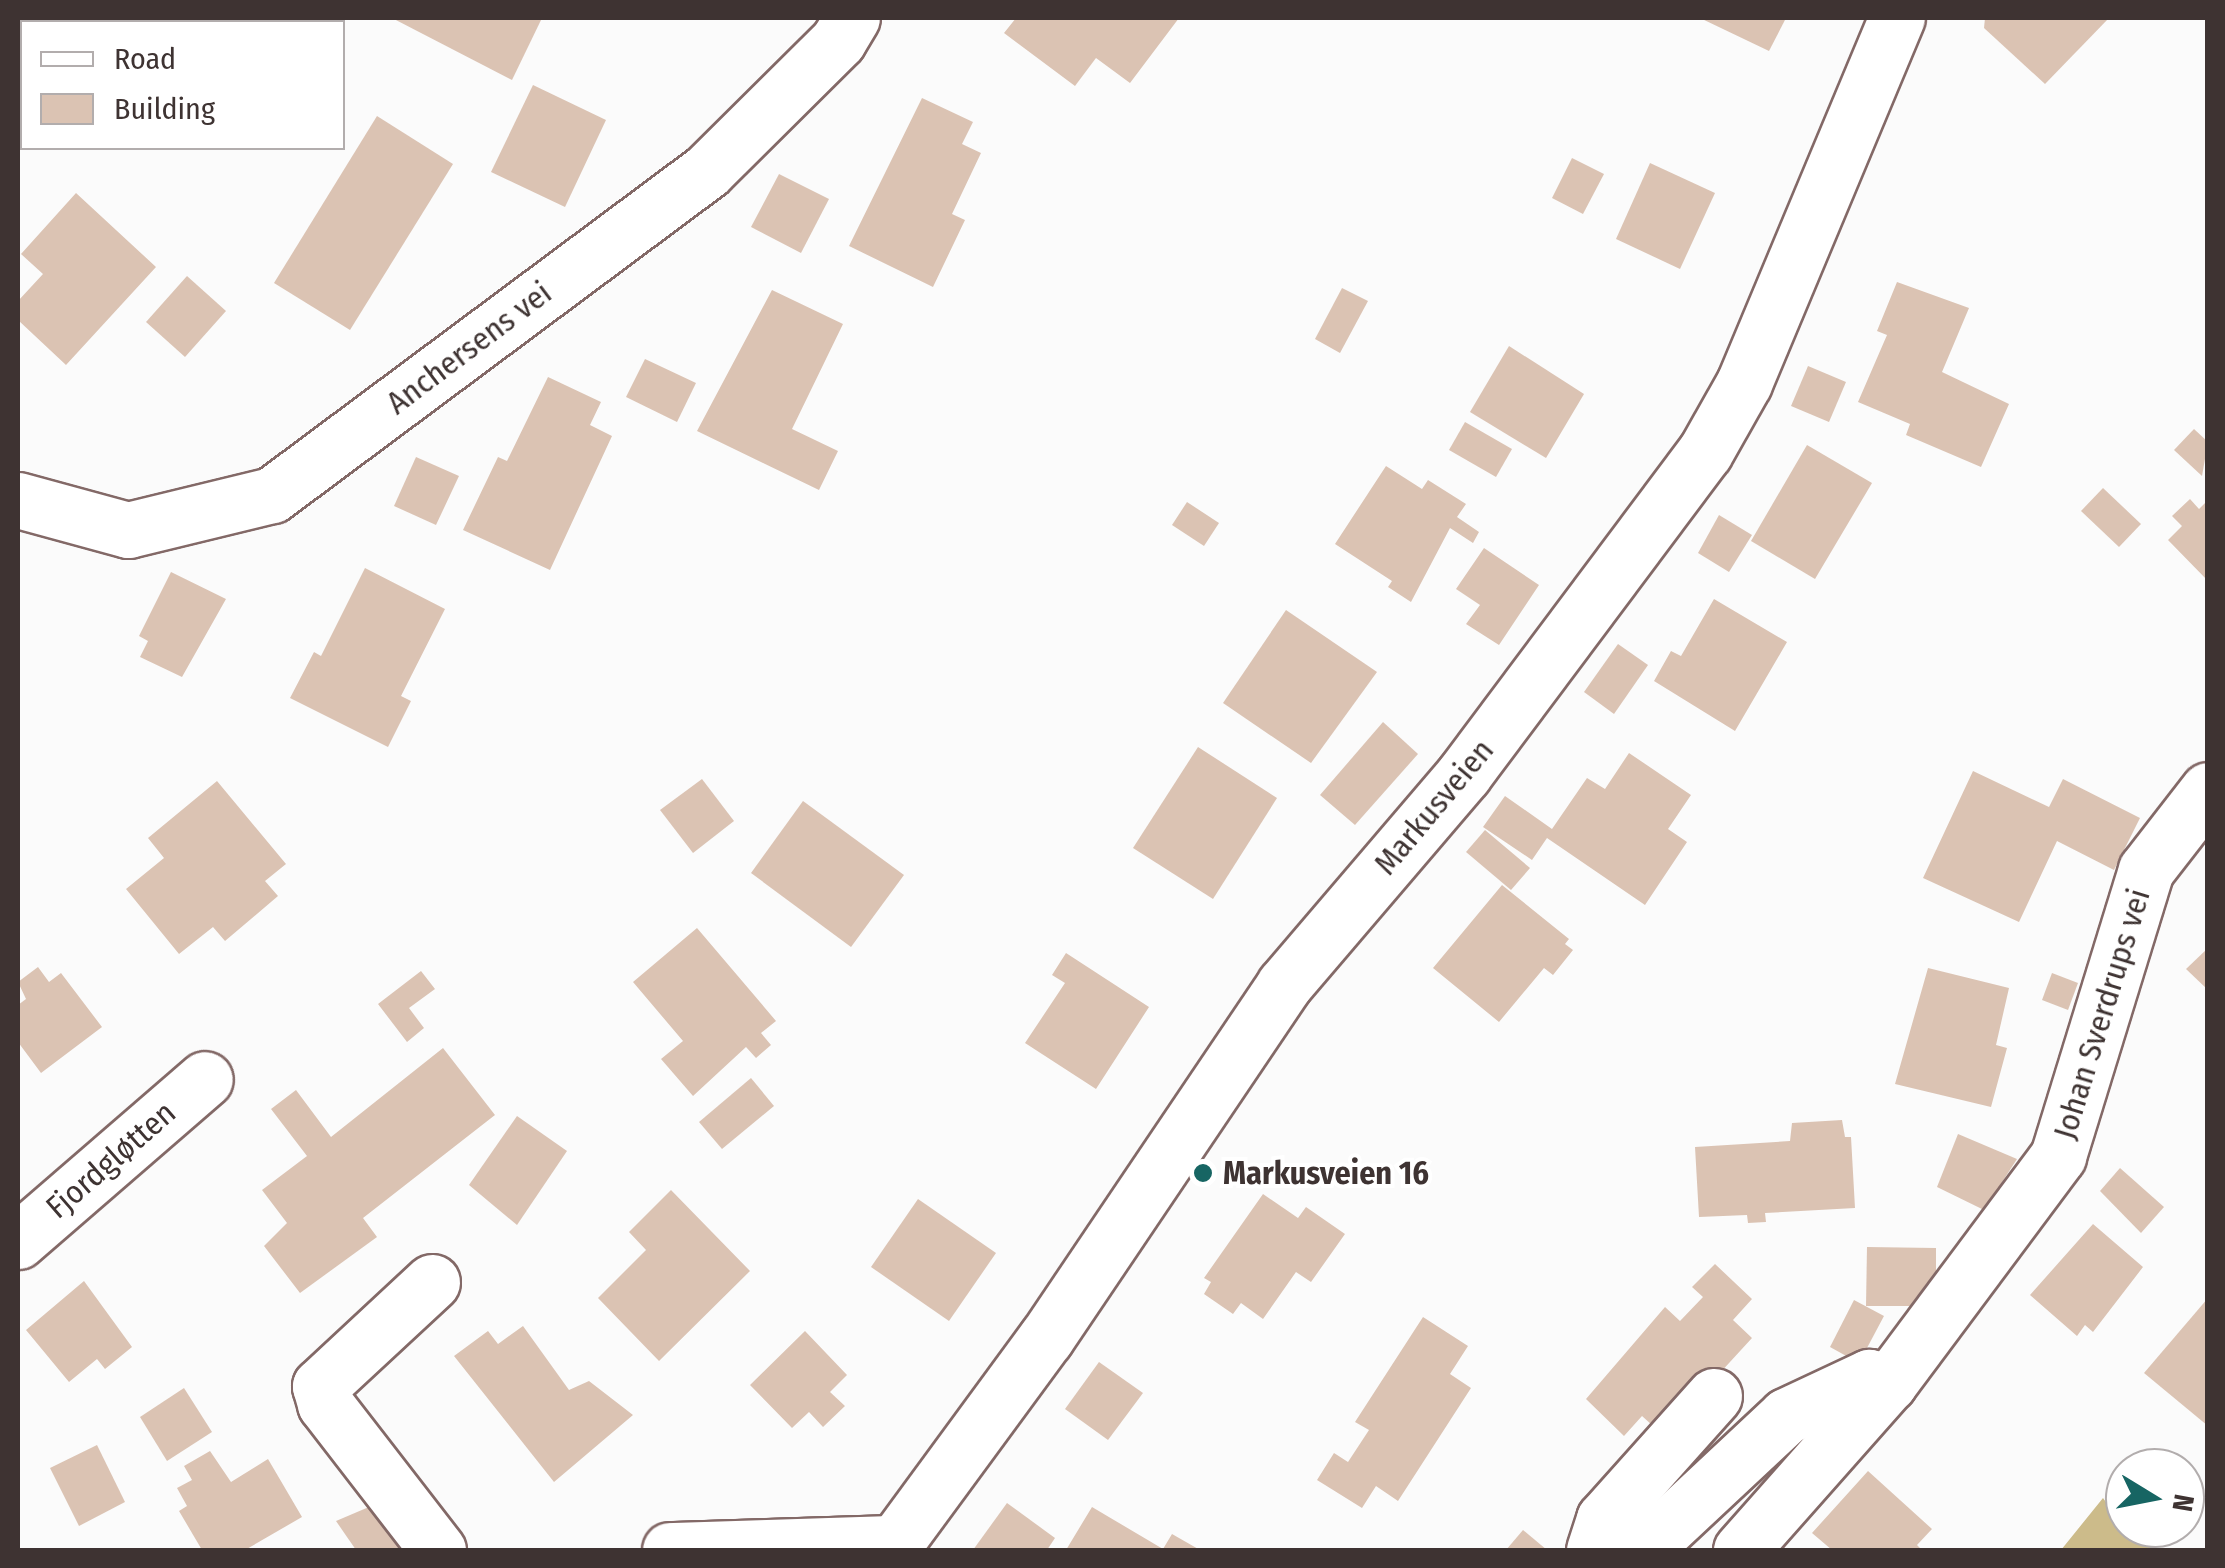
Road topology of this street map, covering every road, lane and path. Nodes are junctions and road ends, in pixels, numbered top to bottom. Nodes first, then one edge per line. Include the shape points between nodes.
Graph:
1 (852, 18) edge
2 (1898, 18) edge
3 (18, 500) edge
4 (2208, 790) edge
5 (205, 1079) dead end
6 (18, 1241) edge
7 (432, 1282) dead end
8 (1888, 1383) junction
9 (1714, 1396) dead end
10 (893, 1547) edge
11 (438, 1550) edge
12 (670, 1550) edge
13 (1594, 1550) edge
14 (1642, 1550) edge
15 (1740, 1550) edge

1 - 3 street, Anchersens vei via 838,42 708,171 272,495 128,530
2 - 10 street, Markusveien via 1751,366 1704,452 1464,774 1284,985 1046,1338
4 - 8 street, Johan Sverdrups vei via 2146,870 2058,1156
5 - 6 street, Fjordgløtten
7 - 11 street via 320,1386 325,1404
8 - 14 street via 1869,1377 1786,1416
8 - 15 street, Johan Sverdrups vei
9 - 13 street via 1604,1519
10 - 12 street

